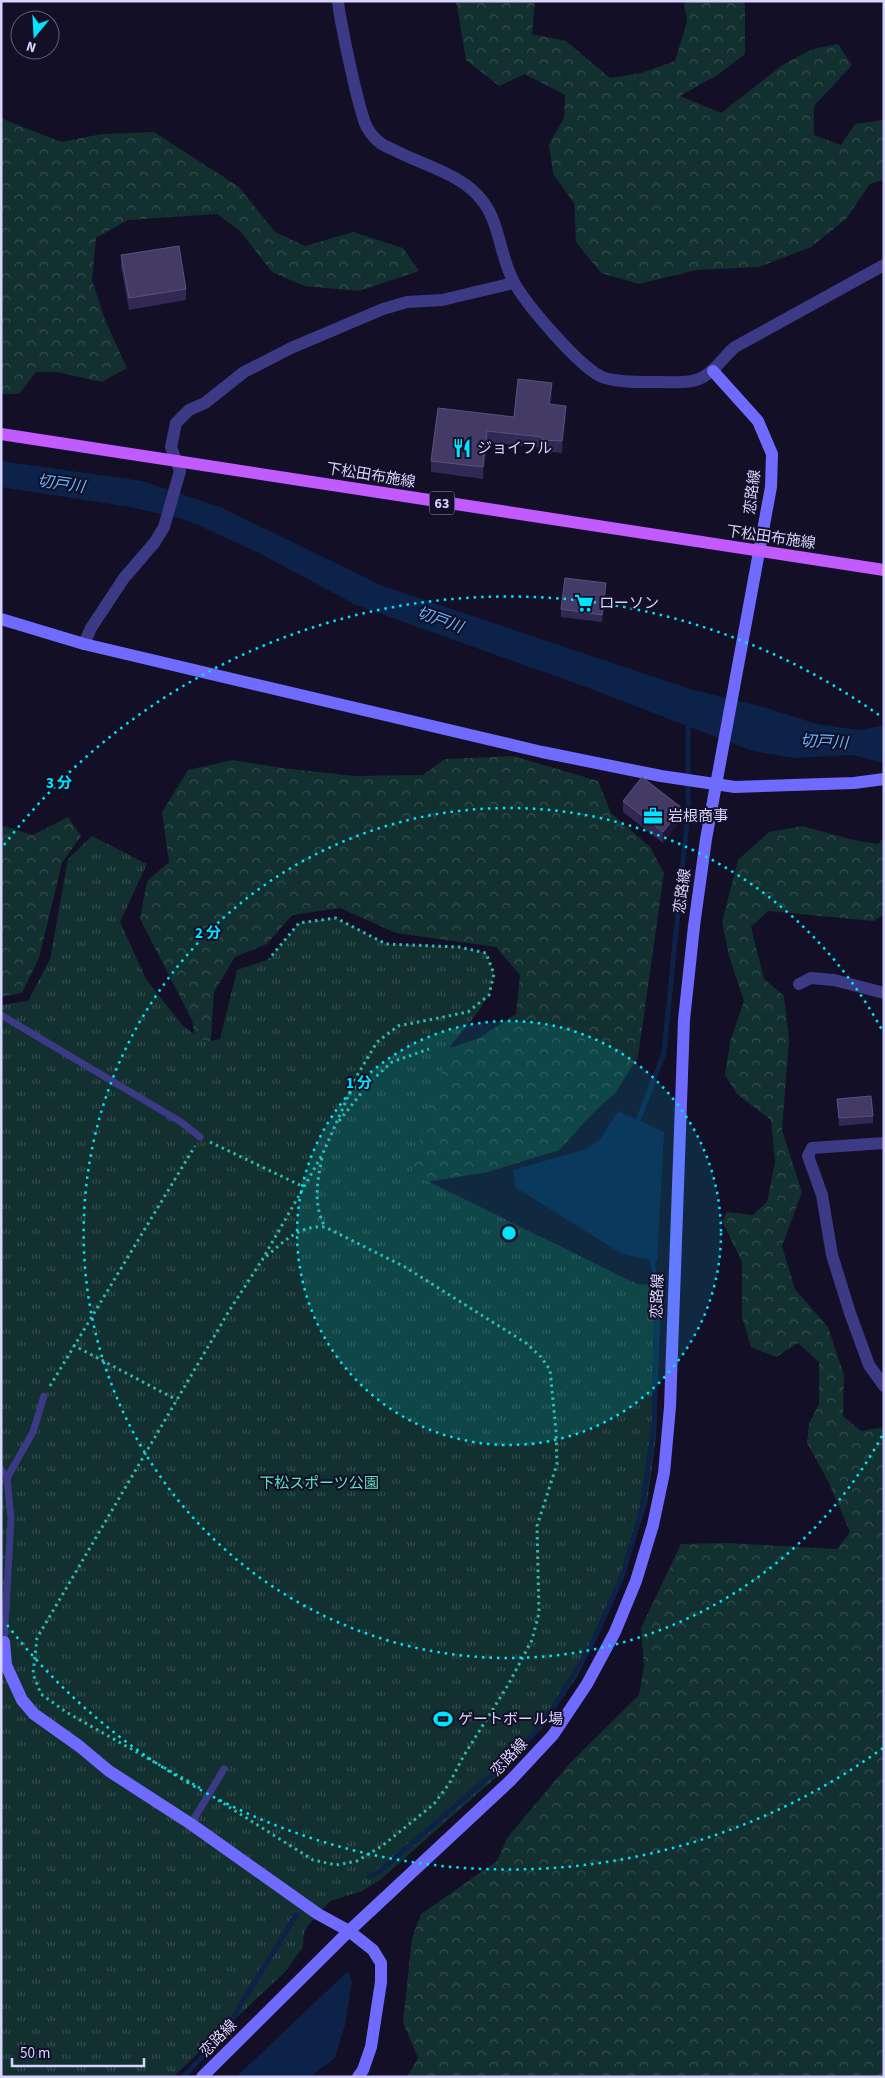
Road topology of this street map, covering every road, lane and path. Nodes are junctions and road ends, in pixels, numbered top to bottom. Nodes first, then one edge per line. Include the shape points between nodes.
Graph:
1 (338, 1) edge
2 (884, 266) edge
3 (514, 283) junction
4 (713, 371) junction
5 (1, 434) edge
6 (178, 461) junction
7 (759, 552) junction
8 (884, 570) edge
9 (1, 619) edge
10 (84, 644) junction
11 (884, 779) edge
12 (717, 785) junction
13 (269, 959) dead end
14 (800, 984) dead end
15 (884, 994) edge
16 (1, 1015) edge
17 (429, 1049) dead end
18 (336, 1125) junction
19 (200, 1137) junction
20 (884, 1143) edge
21 (323, 1153) junction
22 (304, 1187) junction
23 (325, 1227) junction
24 (262, 1260) junction
25 (73, 1345) junction
26 (884, 1386) edge
27 (44, 1396) joint
28 (177, 1400) junction
29 (1, 1469) edge
30 (7, 1478) junction
31 (2, 1641) edge
32 (224, 1769) dead end
33 (209, 1794) junction
34 (191, 1824) junction
35 (349, 1931) junction
36 (202, 2077) edge
37 (358, 2077) edge

1 - 3 street via 365,125 378,142 448,174 484,203 495,225
2 - 4 street via 736,347
3 - 4 street via 591,372 605,378 639,382 687,382 701,379
3 - 6 street via 442,300 407,302 383,309 244,372 205,404 189,410 176,423 171,447
4 - 7 street, 恋路線 via 758,421 772,454 771,487
5 - 6 main road, 下松田布施線 / 63
6 - 7 main road, 下松田布施線 / 63
6 - 10 street via 178,486 164,527 124,578
7 - 8 main road, 下松田布施線 / 63
7 - 12 street, 恋路線
9 - 10 street
10 - 12 street via 542,752
11 - 12 street via 771,786
12 - 35 street, 恋路線 via 706,839 684,1020 670,1407 664,1473 648,1544 615,1632 587,1684 553,1734 511,1780
13 - 18 path via 299,923 336,918 386,944 459,947 486,954 494,974 489,996 468,1012 398,1026 377,1042 358,1074
14 - 15 street via 812,978 834,980
16 - 19 lane via 173,1117
17 - 18 path via 392,1062 371,1081
18 - 21 path
19 - 22 path
19 - 25 path
20 - 26 street via 812,1148 808,1156 822,1195 832,1255 850,1313 869,1365
21 - 22 path
21 - 23 path via 316,1188 319,1215
22 - 24 path
23 - 24 path via 311,1226 298,1232
23 - 33 path via 405,1268 526,1343 550,1370 557,1464 537,1526 539,1613 532,1640 508,1686 449,1784 434,1804 382,1846 357,1861 336,1865 313,1860
24 - 28 path
25 - 27 path
25 - 28 path
27 - 30 lane via 33,1432
28 - 33 path via 37,1638 33,1674 41,1694 66,1712
29 - 30 lane
30 - 31 lane via 11,1518
31 - 34 street via 6,1665 22,1700 34,1714 109,1771
32 - 33 lane
33 - 34 lane
34 - 35 street via 318,1914
35 - 36 street, 恋路線
35 - 37 street via 373,1950 381,1963 371,2046

